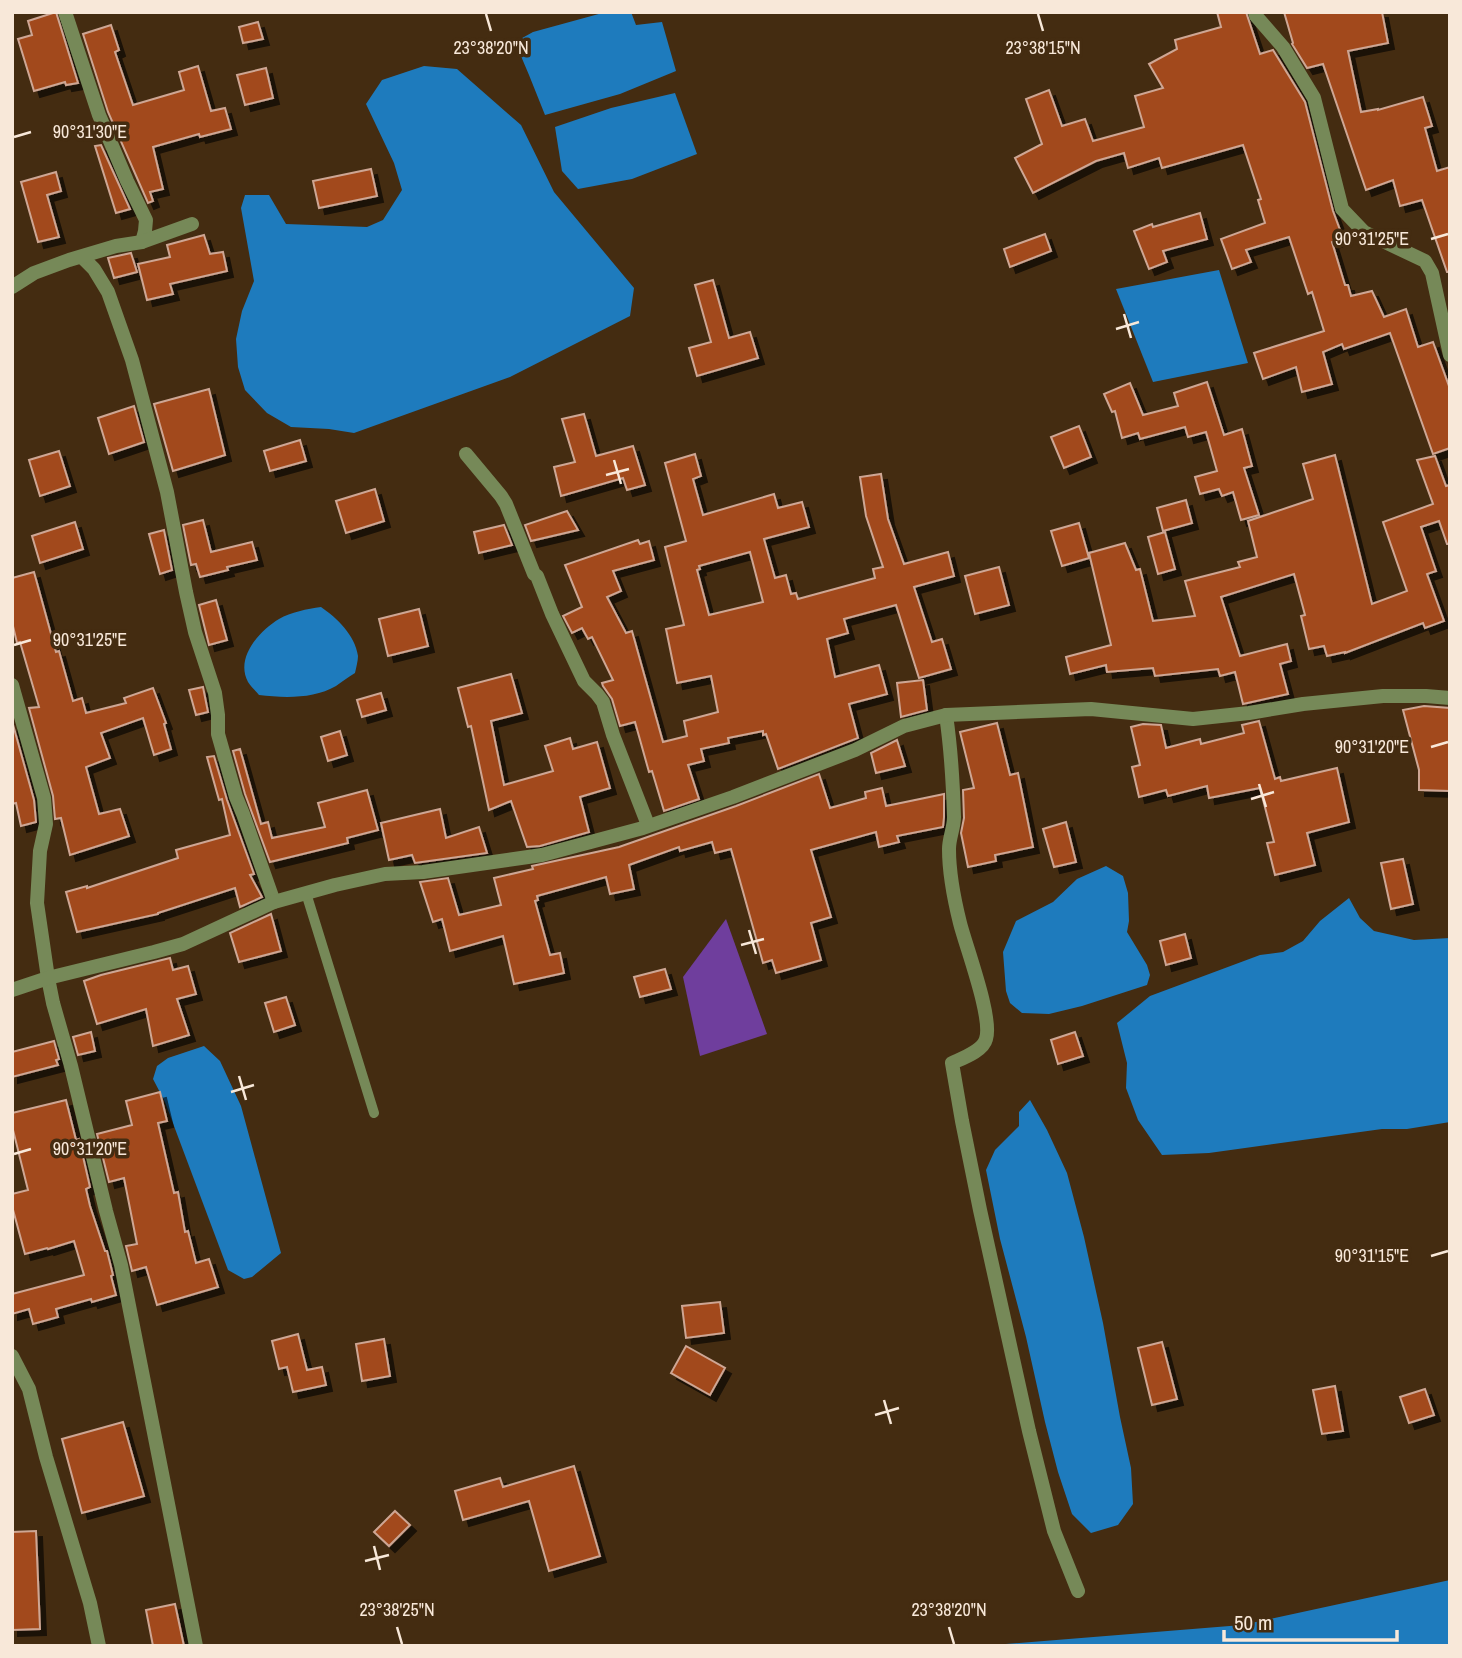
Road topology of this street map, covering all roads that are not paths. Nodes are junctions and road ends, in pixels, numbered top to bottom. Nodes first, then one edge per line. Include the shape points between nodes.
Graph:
1 (65, 12) edge
2 (1255, 12) edge
3 (192, 224) dead end
4 (142, 242) junction
5 (82, 257) junction
6 (12, 287) edge
7 (1449, 352) edge
8 (466, 454) dead end
9 (12, 685) edge
10 (1450, 698) edge
11 (946, 715) junction
12 (648, 825) junction
13 (306, 894) junction
14 (274, 902) junction
15 (48, 978) junction
16 (12, 990) edge
17 (374, 1113) dead end
18 (12, 1356) edge
19 (1078, 1591) dead end
20 (99, 1646) edge
21 (196, 1646) edge

1 - 4 street via 99,115 146,220
2 - 7 street via 1314,98 1342,209 1364,232 1425,261 1432,273
3 - 4 street
4 - 5 street
5 - 6 street via 34,273
5 - 14 street via 108,292 132,360 167,492 195,632 215,693 218,734
8 - 12 street via 506,504 584,681 603,702
9 - 15 street via 44,798 46,824 37,903
10 - 11 street via 1383,696 1193,719 1091,709
11 - 12 street via 904,726 855,750
11 - 19 street via 954,821 950,880 988,1027 983,1045 952,1063 1030,1432 1054,1531
12 - 13 street via 542,855 385,874
13 - 14 street
13 - 17 lane
14 - 15 street via 183,944
15 - 16 street
15 - 21 street via 121,1265
18 - 20 street via 29,1389

